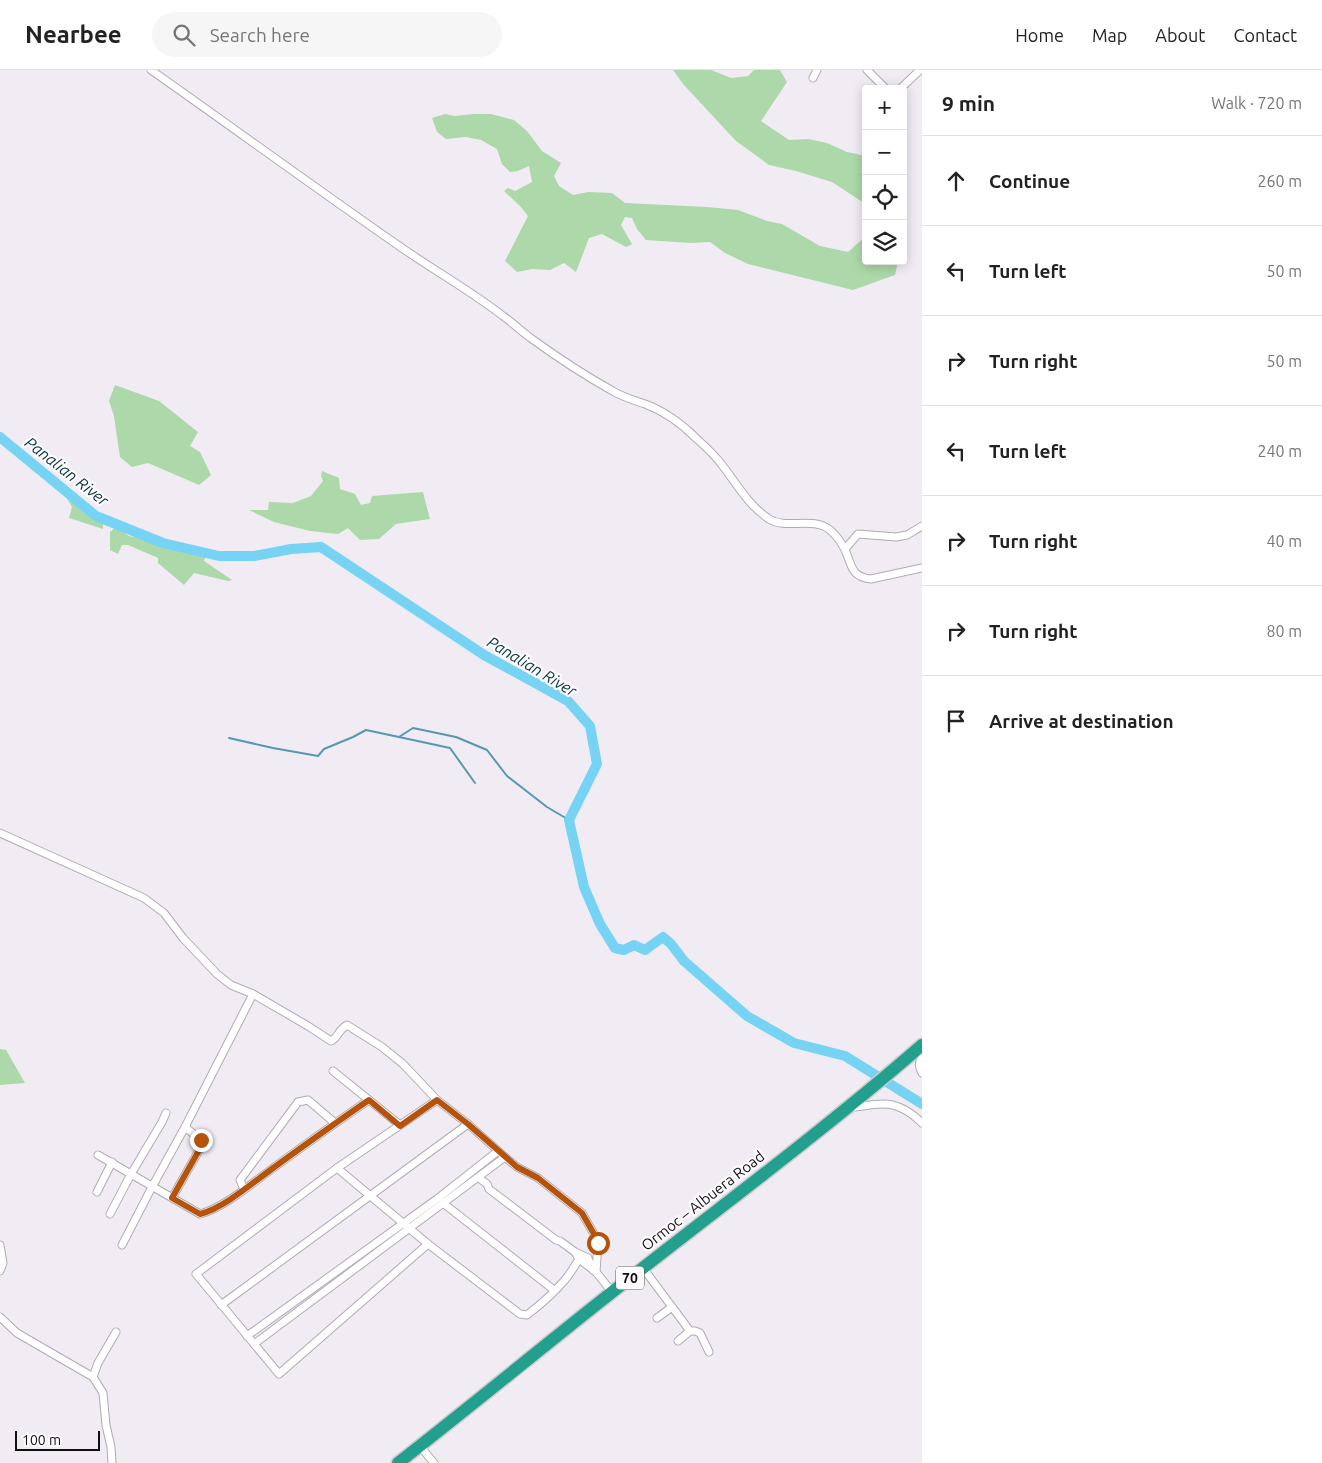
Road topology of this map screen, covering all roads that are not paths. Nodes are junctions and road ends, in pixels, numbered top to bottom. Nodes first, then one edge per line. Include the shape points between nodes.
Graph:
1 (151, 70) edge
2 (817, 70) edge
3 (867, 70) edge
4 (920, 70) edge
5 (812, 78) dead end
6 (882, 85) edge
7 (904, 85) edge
8 (922, 526) edge
9 (845, 549) junction
10 (922, 568) edge
11 (0, 833) edge
12 (253, 994) junction
13 (916, 1054) edge
14 (333, 1071) dead end
15 (922, 1073) edge
16 (369, 1100) junction
17 (437, 1100) junction
18 (847, 1107) junction
19 (166, 1114) dead end
20 (335, 1123) junction
21 (922, 1123) edge
22 (468, 1124) junction
23 (400, 1126) junction
24 (185, 1127) junction
25 (498, 1151) junction
26 (98, 1155) dead end
27 (505, 1157) junction
28 (112, 1162) junction
29 (337, 1168) junction
30 (131, 1174) junction
31 (479, 1178) junction
32 (152, 1187) junction
33 (244, 1189) junction
34 (97, 1192) dead end
35 (370, 1195) junction
36 (172, 1198) junction
37 (442, 1203) junction
38 (110, 1214) dead end
39 (403, 1222) junction
40 (409, 1228) junction
41 (428, 1244) junction
42 (0, 1245) edge
43 (122, 1245) dead end
44 (575, 1252) junction
45 (579, 1259) junction
46 (643, 1268) junction
47 (0, 1271) edge
48 (595, 1271) junction
49 (554, 1290) junction
50 (612, 1292) junction
51 (221, 1305) junction
52 (672, 1307) junction
53 (0, 1316) edge
54 (658, 1318) dead end
55 (690, 1331) junction
56 (116, 1332) dead end
57 (247, 1336) junction
58 (678, 1341) dead end
59 (254, 1344) junction
60 (709, 1352) dead end
61 (94, 1377) junction
62 (420, 1446) junction
63 (112, 1463) edge
64 (398, 1463) edge
65 (434, 1463) edge

1 - 9 street via 539,344 611,390 661,411 676,421 716,457 755,509 783,524 812,524 827,528
2 - 5 street
3 - 6 street
4 - 7 street
8 - 9 street via 907,536 858,534
9 - 10 street via 852,569 862,578
11 - 12 street via 144,898 164,913 217,974 231,985
12 - 17 street via 331,1041 341,1028 347,1025 353,1028 403,1064
12 - 24 street
13 - 15 street
13 - 18 highway, Ormoc – Albuera Road / 70
14 - 16 street
16 - 20 street
16 - 23 street
17 - 22 street
17 - 23 street
18 - 21 street via 894,1106 907,1110
18 - 46 highway, Ormoc – Albuera Road / 70
19 - 30 street
20 - 33 street
20 - 33 street via 308,1100 298,1102 240,1180
22 - 25 street
22 - 35 street
23 - 29 street
24 - 32 street
24 - 36 street via 201,1140 202,1145
25 - 27 street
25 - 39 street
26 - 28 street
27 - 31 street
27 - 48 street via 582,1213 598,1243
28 - 30 street
28 - 34 street
29 - 35 street
29 - 51 street via 196,1274
30 - 32 street
30 - 38 street
31 - 37 street
31 - 44 street via 489,1189
32 - 36 street
32 - 43 street
33 - 36 street via 209,1212 200,1214
35 - 39 street
35 - 51 street
37 - 40 street
37 - 49 street
39 - 40 street
39 - 57 street
40 - 41 street
40 - 59 street
41 - 49 street via 520,1314 527,1315
41 - 59 street via 279,1374
42 - 47 street via 3,1263
44 - 45 street
44 - 48 street via 588,1258
45 - 48 street
45 - 49 street
46 - 50 highway, Ormoc – Albuera Road / 70
46 - 52 street
48 - 50 street
50 - 62 highway, Ormoc – Albuera Road / 70
51 - 57 street
52 - 54 street
52 - 55 street
53 - 61 street via 17,1333
55 - 58 street
55 - 60 street via 700,1333
56 - 61 street via 98,1363
57 - 59 street
61 - 63 street via 103,1394
62 - 64 highway, Ormoc – Albuera Road / 70
62 - 65 street

